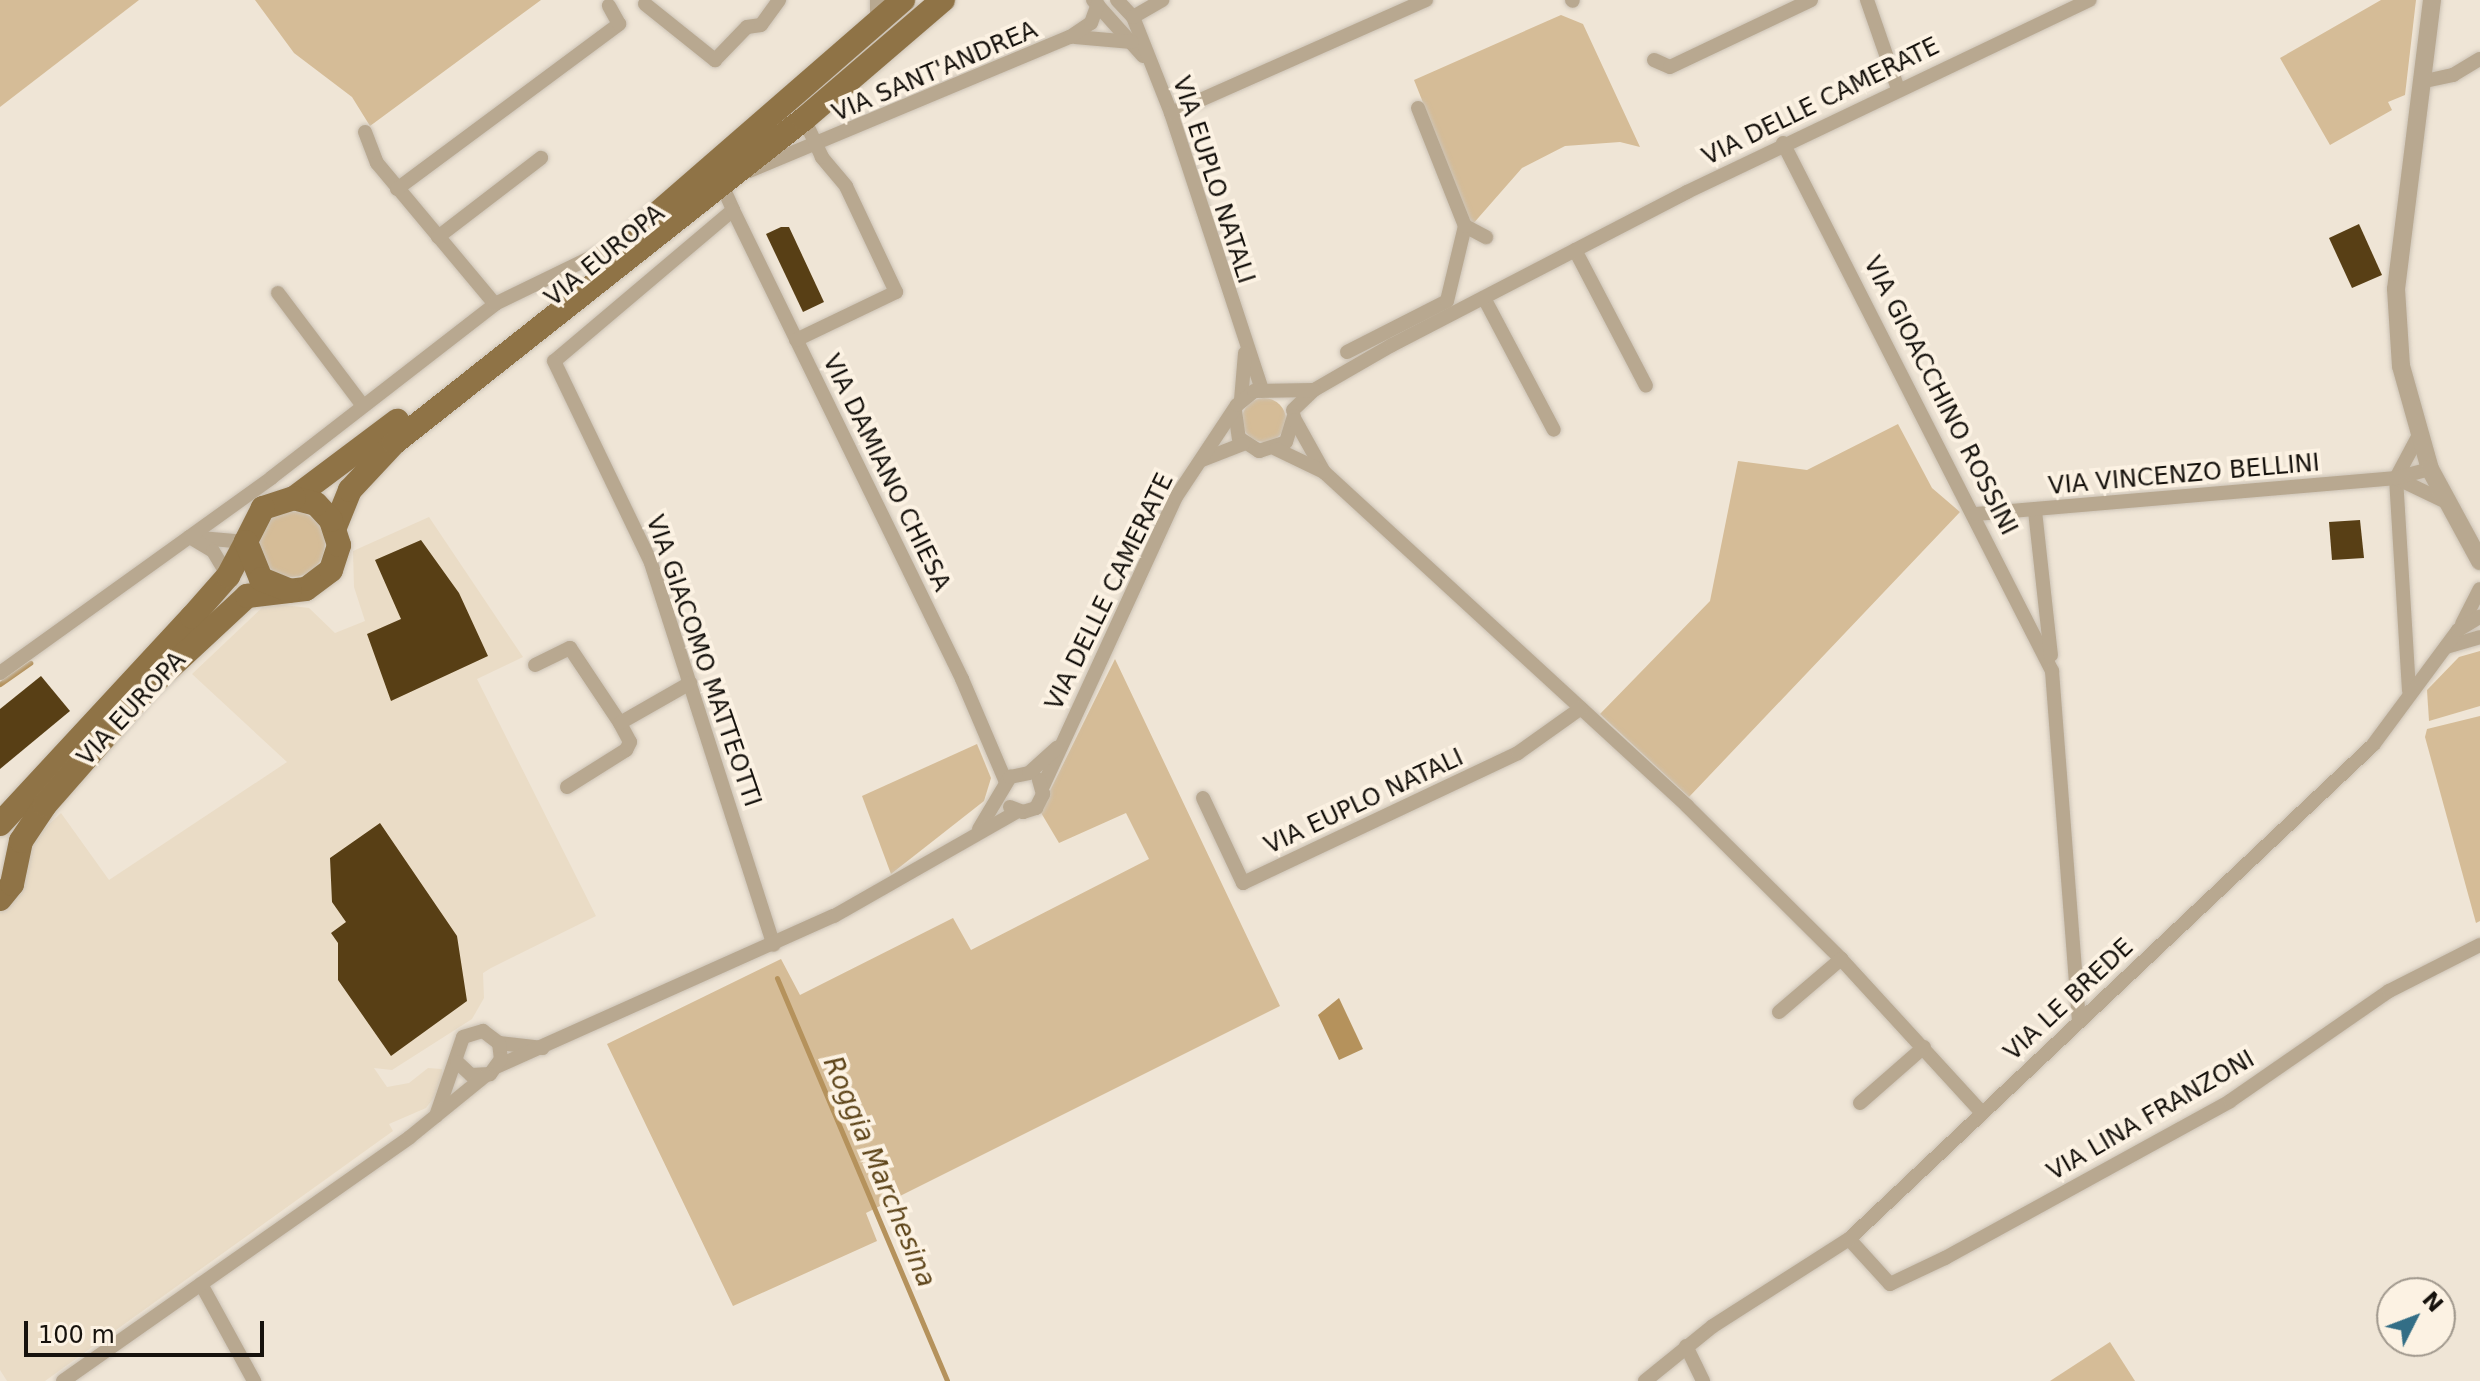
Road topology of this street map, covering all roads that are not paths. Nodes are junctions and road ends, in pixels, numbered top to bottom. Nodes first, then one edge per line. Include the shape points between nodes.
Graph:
1 (779, 0) edge
2 (877, 0) edge
3 (903, 0) edge
4 (943, 0) edge
5 (1117, 0) edge
6 (1163, 0) edge
7 (1426, 0) edge
8 (1811, 0) edge
9 (1867, 0) edge
10 (2090, 0) edge
11 (2432, 0) edge
12 (1096, 2) edge
13 (645, 4) dead end
14 (609, 6) dead end
15 (1133, 17) junction
16 (877, 26) junction
17 (1070, 37) junction
18 (1132, 42) junction
19 (2480, 59) edge
20 (1654, 60) dead end
21 (1153, 69) junction
22 (2425, 81) junction
23 (1898, 89) junction
24 (1418, 108) dead end
25 (1171, 113) junction
26 (804, 119) junction
27 (365, 132) dead end
28 (1783, 143) junction
29 (818, 146) junction
30 (541, 158) dead end
31 (726, 182) junction
32 (397, 189) junction
33 (733, 210) junction
34 (1465, 226) junction
35 (438, 237) junction
36 (1486, 237) dead end
37 (625, 241) junction
38 (1575, 250) junction
39 (278, 293) dead end
40 (1484, 298) junction
41 (495, 304) junction
42 (796, 340) junction
43 (1245, 351) junction
44 (1347, 352) dead end
45 (555, 355) joint
46 (1646, 386) dead end
47 (1266, 390) junction
48 (1314, 390) junction
49 (363, 406) junction
50 (1238, 406) junction
51 (1294, 415) junction
52 (1554, 430) dead end
53 (2419, 435) junction
54 (1243, 444) junction
55 (1276, 449) junction
56 (1202, 460) junction
57 (2430, 469) junction
58 (1324, 472) junction
59 (2396, 478) junction
60 (282, 492) junction
61 (2446, 502) junction
62 (230, 509) junction
63 (2035, 511) junction
64 (1976, 514) junction
65 (335, 527) junction
66 (247, 536) junction
67 (189, 537) junction
68 (2480, 561) edge
69 (228, 576) junction
70 (2480, 589) edge
71 (290, 591) junction
72 (2480, 617) edge
73 (2458, 630) junction
74 (2479, 636) edge
75 (2445, 647) junction
76 (535, 665) dead end
77 (2052, 671) junction
78 (0, 673) edge
79 (690, 683) junction
80 (2409, 691) junction
81 (1581, 708) junction
82 (620, 723) junction
83 (1061, 744) junction
84 (998, 755) junction
85 (1024, 772) junction
86 (1043, 786) junction
87 (567, 787) dead end
88 (1005, 789) junction
89 (1203, 798) dead end
90 (1018, 811) junction
91 (0, 824) edge
92 (974, 836) junction
93 (0, 843) edge
94 (14, 872) junction
95 (0, 899) edge
96 (774, 945) junction
97 (2480, 945) edge
98 (1841, 959) junction
99 (1779, 1012) dead end
100 (2079, 1020) junction
101 (499, 1043) junction
102 (1924, 1047) junction
103 (548, 1049) junction
104 (457, 1062) junction
105 (498, 1066) junction
106 (485, 1076) junction
107 (1860, 1103) dead end
108 (1982, 1113) junction
109 (435, 1117) junction
110 (1849, 1239) junction
111 (201, 1284) junction
112 (1686, 1346) junction
113 (63, 1381) edge
114 (254, 1381) edge
115 (1645, 1381) edge
116 (1703, 1381) edge

1 - 13 street via 761,25 747,27 715,60
2 - 16 street
3 - 16 main road, VIA EUROPA
4 - 26 main road, VIA EUROPA
5 - 15 street, VIA EUPLO NATALI
6 - 15 street
7 - 25 street
8 - 20 street via 1670,67
9 - 23 street
10 - 23 street, VIA DELLE CAMERATE
11 - 22 street
12 - 17 street, VIA SANT'ANDREA via 1091,23
12 - 18 street, VIA EUPLO NATALI
14 - 32 street via 619,24
15 - 21 street, VIA EUPLO NATALI
16 - 37 main road, VIA EUROPA
17 - 18 street, VIA SANT'ANDREA via 1102,35
17 - 29 street, VIA SANT'ANDREA
18 - 21 street, VIA EUPLO NATALI
19 - 22 street via 2453,75
21 - 25 street, VIA EUPLO NATALI
22 - 53 street via 2396,289 2406,396
23 - 28 street, VIA DELLE CAMERATE
24 - 34 street
25 - 43 street, VIA EUPLO NATALI
26 - 29 street, VIA SANT'ANDREA
26 - 31 main road, VIA EUROPA
27 - 32 street
28 - 38 street, VIA DELLE CAMERATE
28 - 64 street, VIA GIOACCHINO ROSSINI
29 - 31 street, VIA SANT'ANDREA
29 - 42 street via 846,186 896,292
30 - 35 street
31 - 33 street
31 - 65 main road, VIA EUROPA via 394,443 350,490
32 - 35 street
33 - 42 street, VIA DAMIANO CHIESA
33 - 45 street, VIA EUROPA
34 - 36 street
34 - 44 street via 1447,301
35 - 41 street
37 - 41 street
37 - 60 main road, VIA EUROPA
38 - 40 street, VIA DELLE CAMERATE
38 - 46 street
39 - 49 street
40 - 48 street, VIA DELLE CAMERATE
40 - 52 street
41 - 49 street
42 - 84 street, VIA DAMIANO CHIESA
43 - 47 street, VIA EUPLO NATALI
43 - 50 street, VIA EUPLO NATALI
45 - 79 street, VIA GIACOMO MATTEOTTI via 645,546
47 - 48 street, VIA DELLE CAMERATE
47 - 50 street, VIA DELLE CAMERATE
47 - 51 street
48 - 51 street, VIA DELLE CAMERATE
49 - 60 street
50 - 54 street via 1233,425
50 - 56 street, VIA DELLE CAMERATE
51 - 55 street, VIA DELLE CAMERATE via 1293,432
51 - 58 street
53 - 57 street
53 - 59 street
54 - 55 street, VIA DELLE CAMERATE
54 - 56 street, VIA DELLE CAMERATE
55 - 58 street
56 - 83 street, VIA DELLE CAMERATE via 1176,497
57 - 59 street, VIA VINCENZO BELLINI
57 - 61 street
58 - 81 street
59 - 61 street
59 - 63 street, VIA VINCENZO BELLINI
59 - 80 street
60 - 62 street
60 - 65 main road via 316,504
60 - 66 main road, VIA EUROPA via 263,508
61 - 68 street
62 - 66 street
62 - 67 street
63 - 64 street, VIA VINCENZO BELLINI
63 - 77 street, VIA GIOACCHINO ROSSINI
64 - 77 street, VIA GIOACCHINO ROSSINI
65 - 71 main road, VIA EUROPA via 339,545 331,570 313,586
66 - 67 street
66 - 69 main road, VIA EUROPA
66 - 71 main road via 261,579
67 - 69 street via 213,551
67 - 78 street
69 - 91 main road, VIA EUROPA
70 - 73 street, VIA LE BREDE
71 - 94 main road, VIA EUROPA via 247,596 147,689 45,805 21,841
72 - 73 street, VIA LE BREDE
73 - 75 street, VIA LE BREDE
74 - 75 street
75 - 80 street, VIA LE BREDE
76 - 82 street via 570,648
77 - 100 street, VIA GIOACCHINO ROSSINI
79 - 82 street
79 - 96 street, VIA GIACOMO MATTEOTTI
80 - 100 street, VIA LE BREDE via 2373,745
81 - 89 street, VIA EUPLO NATALI via 1518,753 1243,883
81 - 98 street
82 - 87 street via 630,742 626,750
83 - 85 street, VIA DELLE CAMERATE
83 - 86 street, VIA DELLE CAMERATE
84 - 85 street, VIA DAMIANO CHIESA
84 - 88 street, VIA DAMIANO CHIESA
85 - 86 street
85 - 88 street, VIA DELLE CAMERATE
86 - 90 street, VIA DELLE CAMERATE via 1036,808
88 - 90 street
88 - 92 street, VIA DELLE CAMERATE
90 - 92 street, VIA DELLE CAMERATE
92 - 96 street, VIA DELLE CAMERATE
93 - 94 main road
94 - 95 main road, VIA EUROPA
96 - 103 street, VIA DELLE CAMERATE
97 - 110 street, VIA LINA FRANZONI via 2389,991 2230,1101 1890,1284
98 - 99 street
98 - 102 street
100 - 108 street, VIA LE BREDE
101 - 103 street
101 - 104 street via 489,1033 472,1031 459,1041
101 - 105 street
102 - 107 street
102 - 108 street
103 - 105 street, VIA DELLE CAMERATE
104 - 106 street via 471,1075
104 - 109 street
105 - 106 street
106 - 109 street
108 - 110 street, VIA LE BREDE
109 - 111 street
110 - 112 street, VIA LE BREDE
111 - 113 street
111 - 114 street
112 - 115 street, VIA LE BREDE
112 - 116 street

